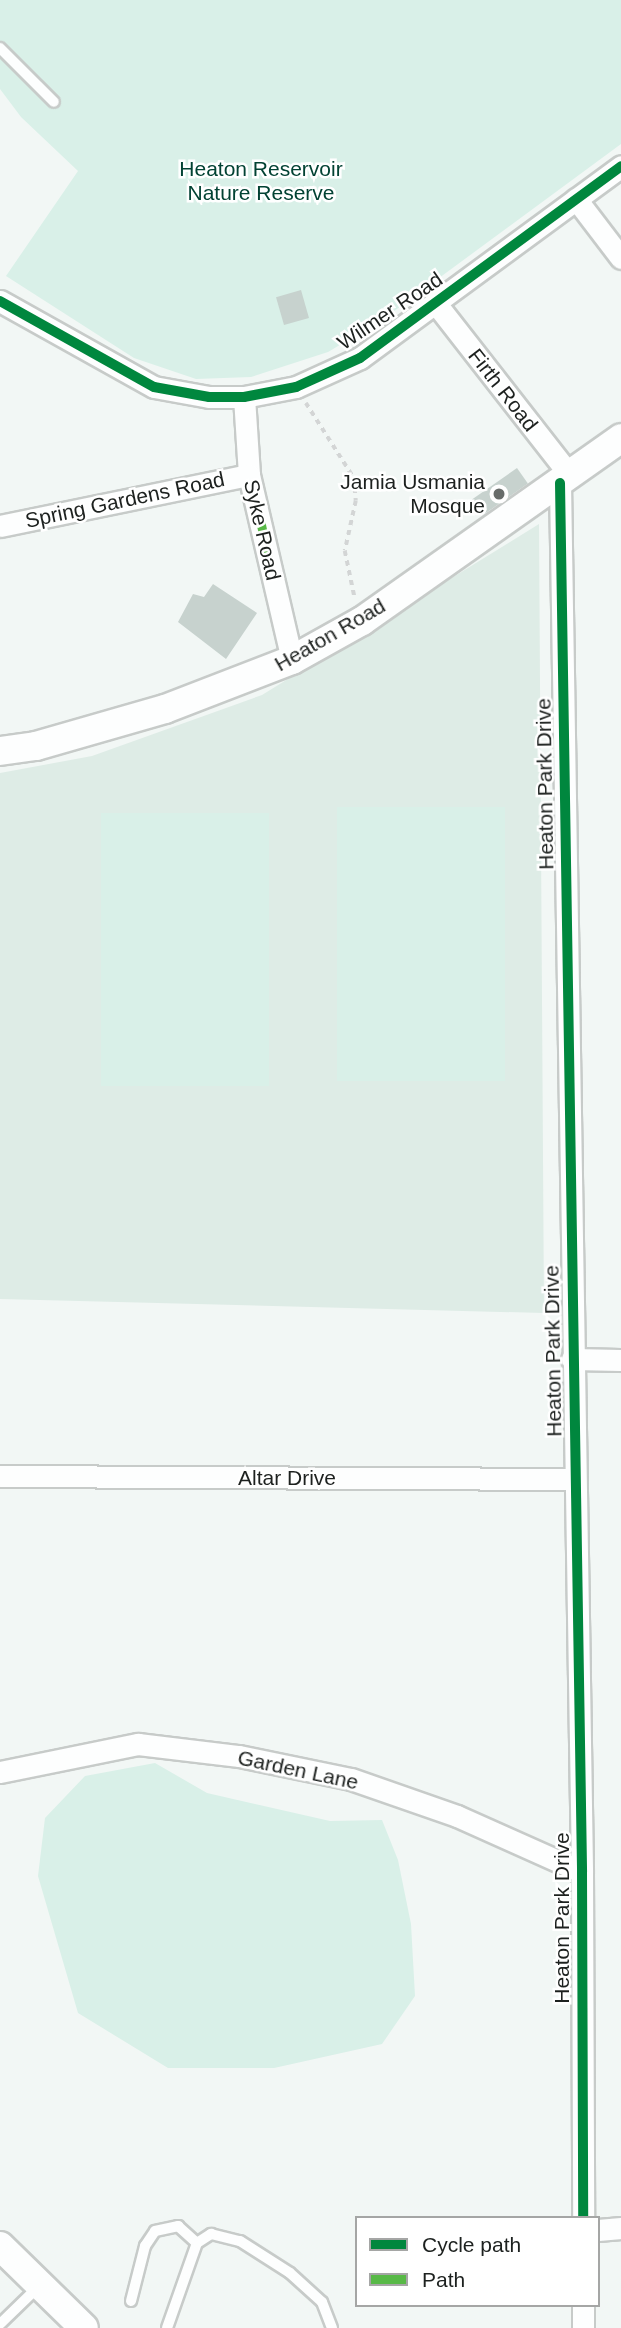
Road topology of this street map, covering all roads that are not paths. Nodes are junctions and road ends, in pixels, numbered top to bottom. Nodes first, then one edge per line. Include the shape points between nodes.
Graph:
1 (0, 48) edge
2 (54, 102) dead end
3 (621, 166) edge
4 (576, 199) junction
5 (621, 258) edge
6 (0, 301) edge
7 (437, 305) junction
8 (244, 397) junction
9 (621, 439) edge
10 (249, 475) junction
11 (565, 479) junction
12 (0, 526) edge
13 (292, 660) junction
14 (0, 751) edge
15 (572, 1359) junction
16 (621, 1360) edge
17 (0, 1476) edge
18 (574, 1479) junction
19 (0, 1772) edge
20 (582, 1872) junction
21 (583, 2216) edge
22 (621, 2228) edge
23 (600, 2230) edge
24 (197, 2243) junction
25 (0, 2246) edge
26 (40, 2285) junction
27 (131, 2301) dead end
28 (583, 2307) edge
29 (0, 2324) edge
30 (84, 2328) edge
31 (167, 2328) edge
32 (332, 2328) edge
33 (583, 2328) edge

1 - 2 lane
3 - 4 street, Wilmer Road
4 - 5 street
4 - 7 street, Wilmer Road
6 - 8 street, Wilmer Road via 154,387 209,397
7 - 8 street, Wilmer Road via 360,358 296,387
7 - 11 street, Firth Road
8 - 10 street, Syke Road
9 - 11 street, Heaton Road
10 - 12 street, Spring Gardens Road
10 - 13 street, Syke Road
11 - 13 street, Heaton Road via 362,621
11 - 15 street, Heaton Park Drive
13 - 14 street, Heaton Road via 165,709 36,746
15 - 16 street
15 - 18 street, Heaton Park Drive
17 - 18 street, Altar Drive
18 - 20 street, Heaton Park Drive
19 - 20 street, Garden Lane via 138,1744 239,1756 351,1779 457,1816
20 - 21 street, Heaton Park Drive
22 - 23 street
24 - 27 lane via 178,2226 155,2231 145,2246
24 - 31 lane
24 - 32 lane via 212,2234 221,2235 261,2251 322,2302
25 - 26 street
26 - 29 lane
26 - 30 street
28 - 33 street

